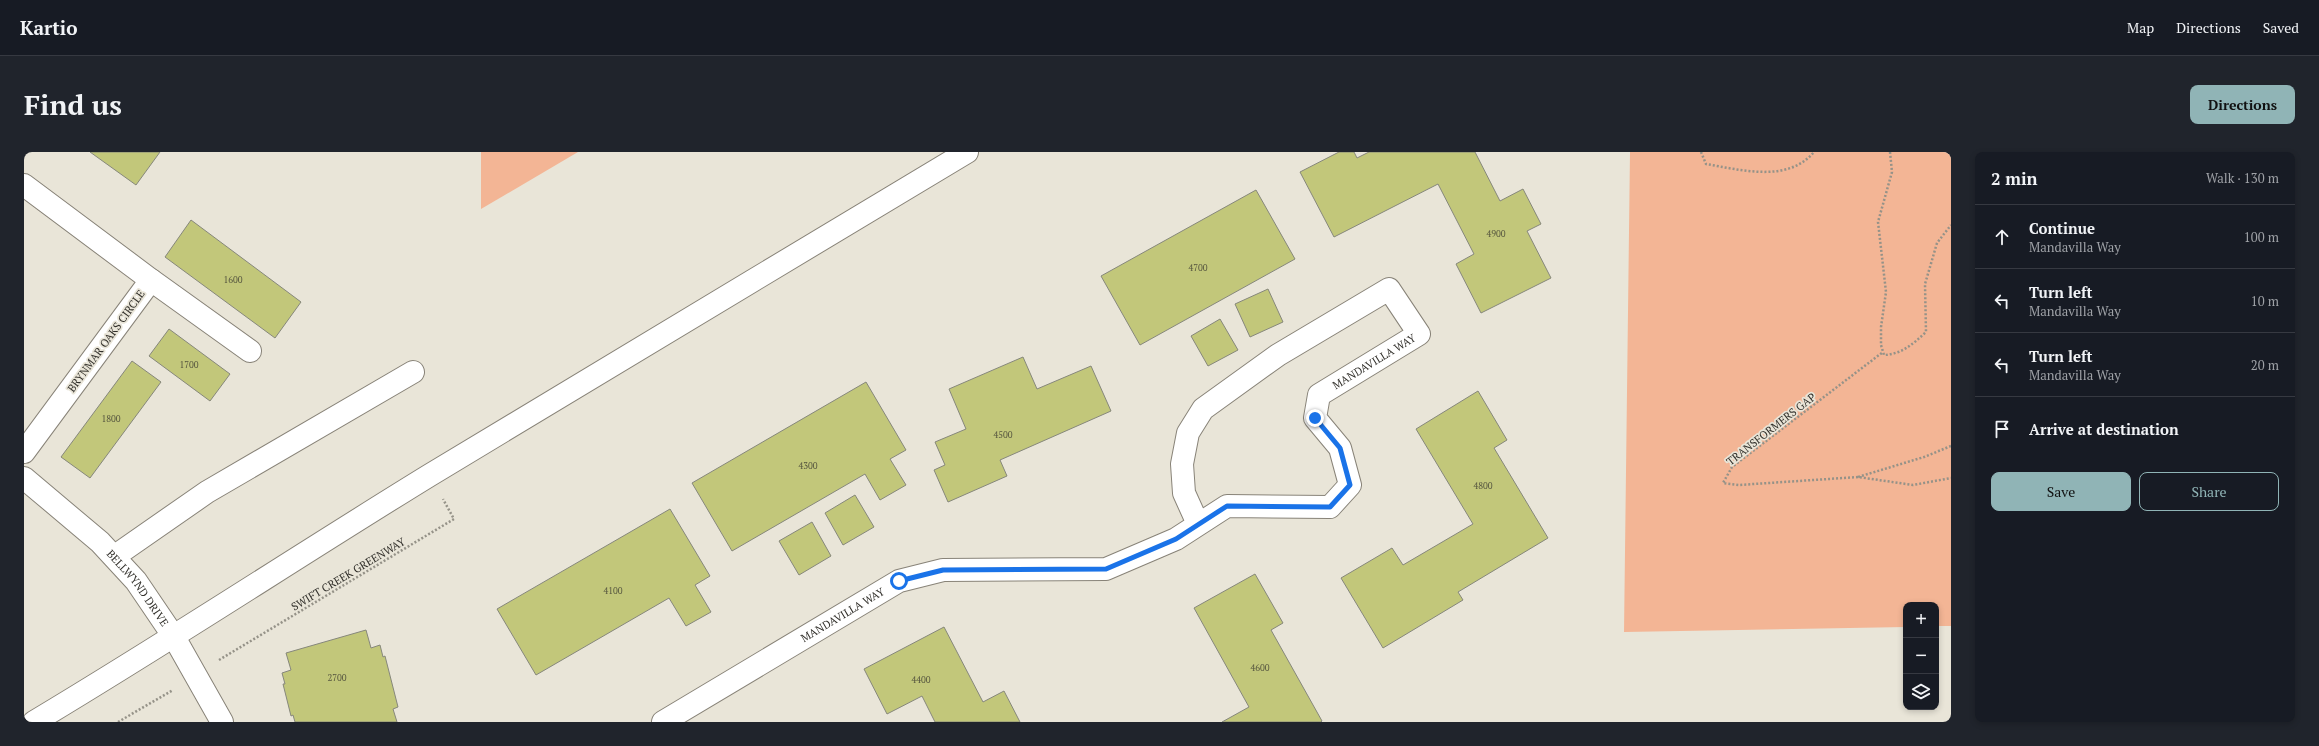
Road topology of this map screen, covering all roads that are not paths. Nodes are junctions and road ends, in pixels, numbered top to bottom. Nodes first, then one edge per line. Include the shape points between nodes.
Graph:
1 (967, 152) edge
2 (24, 185) edge
3 (151, 280) junction
4 (250, 351) dead end
5 (413, 372) dead end
6 (24, 452) edge
7 (24, 478) edge
8 (1198, 524) junction
9 (115, 556) junction
10 (174, 637) junction
11 (34, 722) edge
12 (222, 722) edge
13 (663, 722) edge

1 - 10 street via 430,475 242,591
2 - 3 street, BRYNMAR OAKS CIRCLE
3 - 4 street
3 - 6 street, BRYNMAR OAKS CIRCLE
5 - 9 street via 207,492
7 - 9 street, BELLWYND DRIVE
8 - 8 street, MANDAVILLA WAY via 1184,493 1182,464 1188,433 1203,409 1278,355 1389,289 1419,334 1319,395 1315,418 1340,448 1350,485 1330,507 1227,506
8 - 13 street, MANDAVILLA WAY via 1176,539 1106,569 943,570 899,581
9 - 10 street, BELLWYND DRIVE via 136,581
10 - 11 street
10 - 12 street, BELLWYND DRIVE

